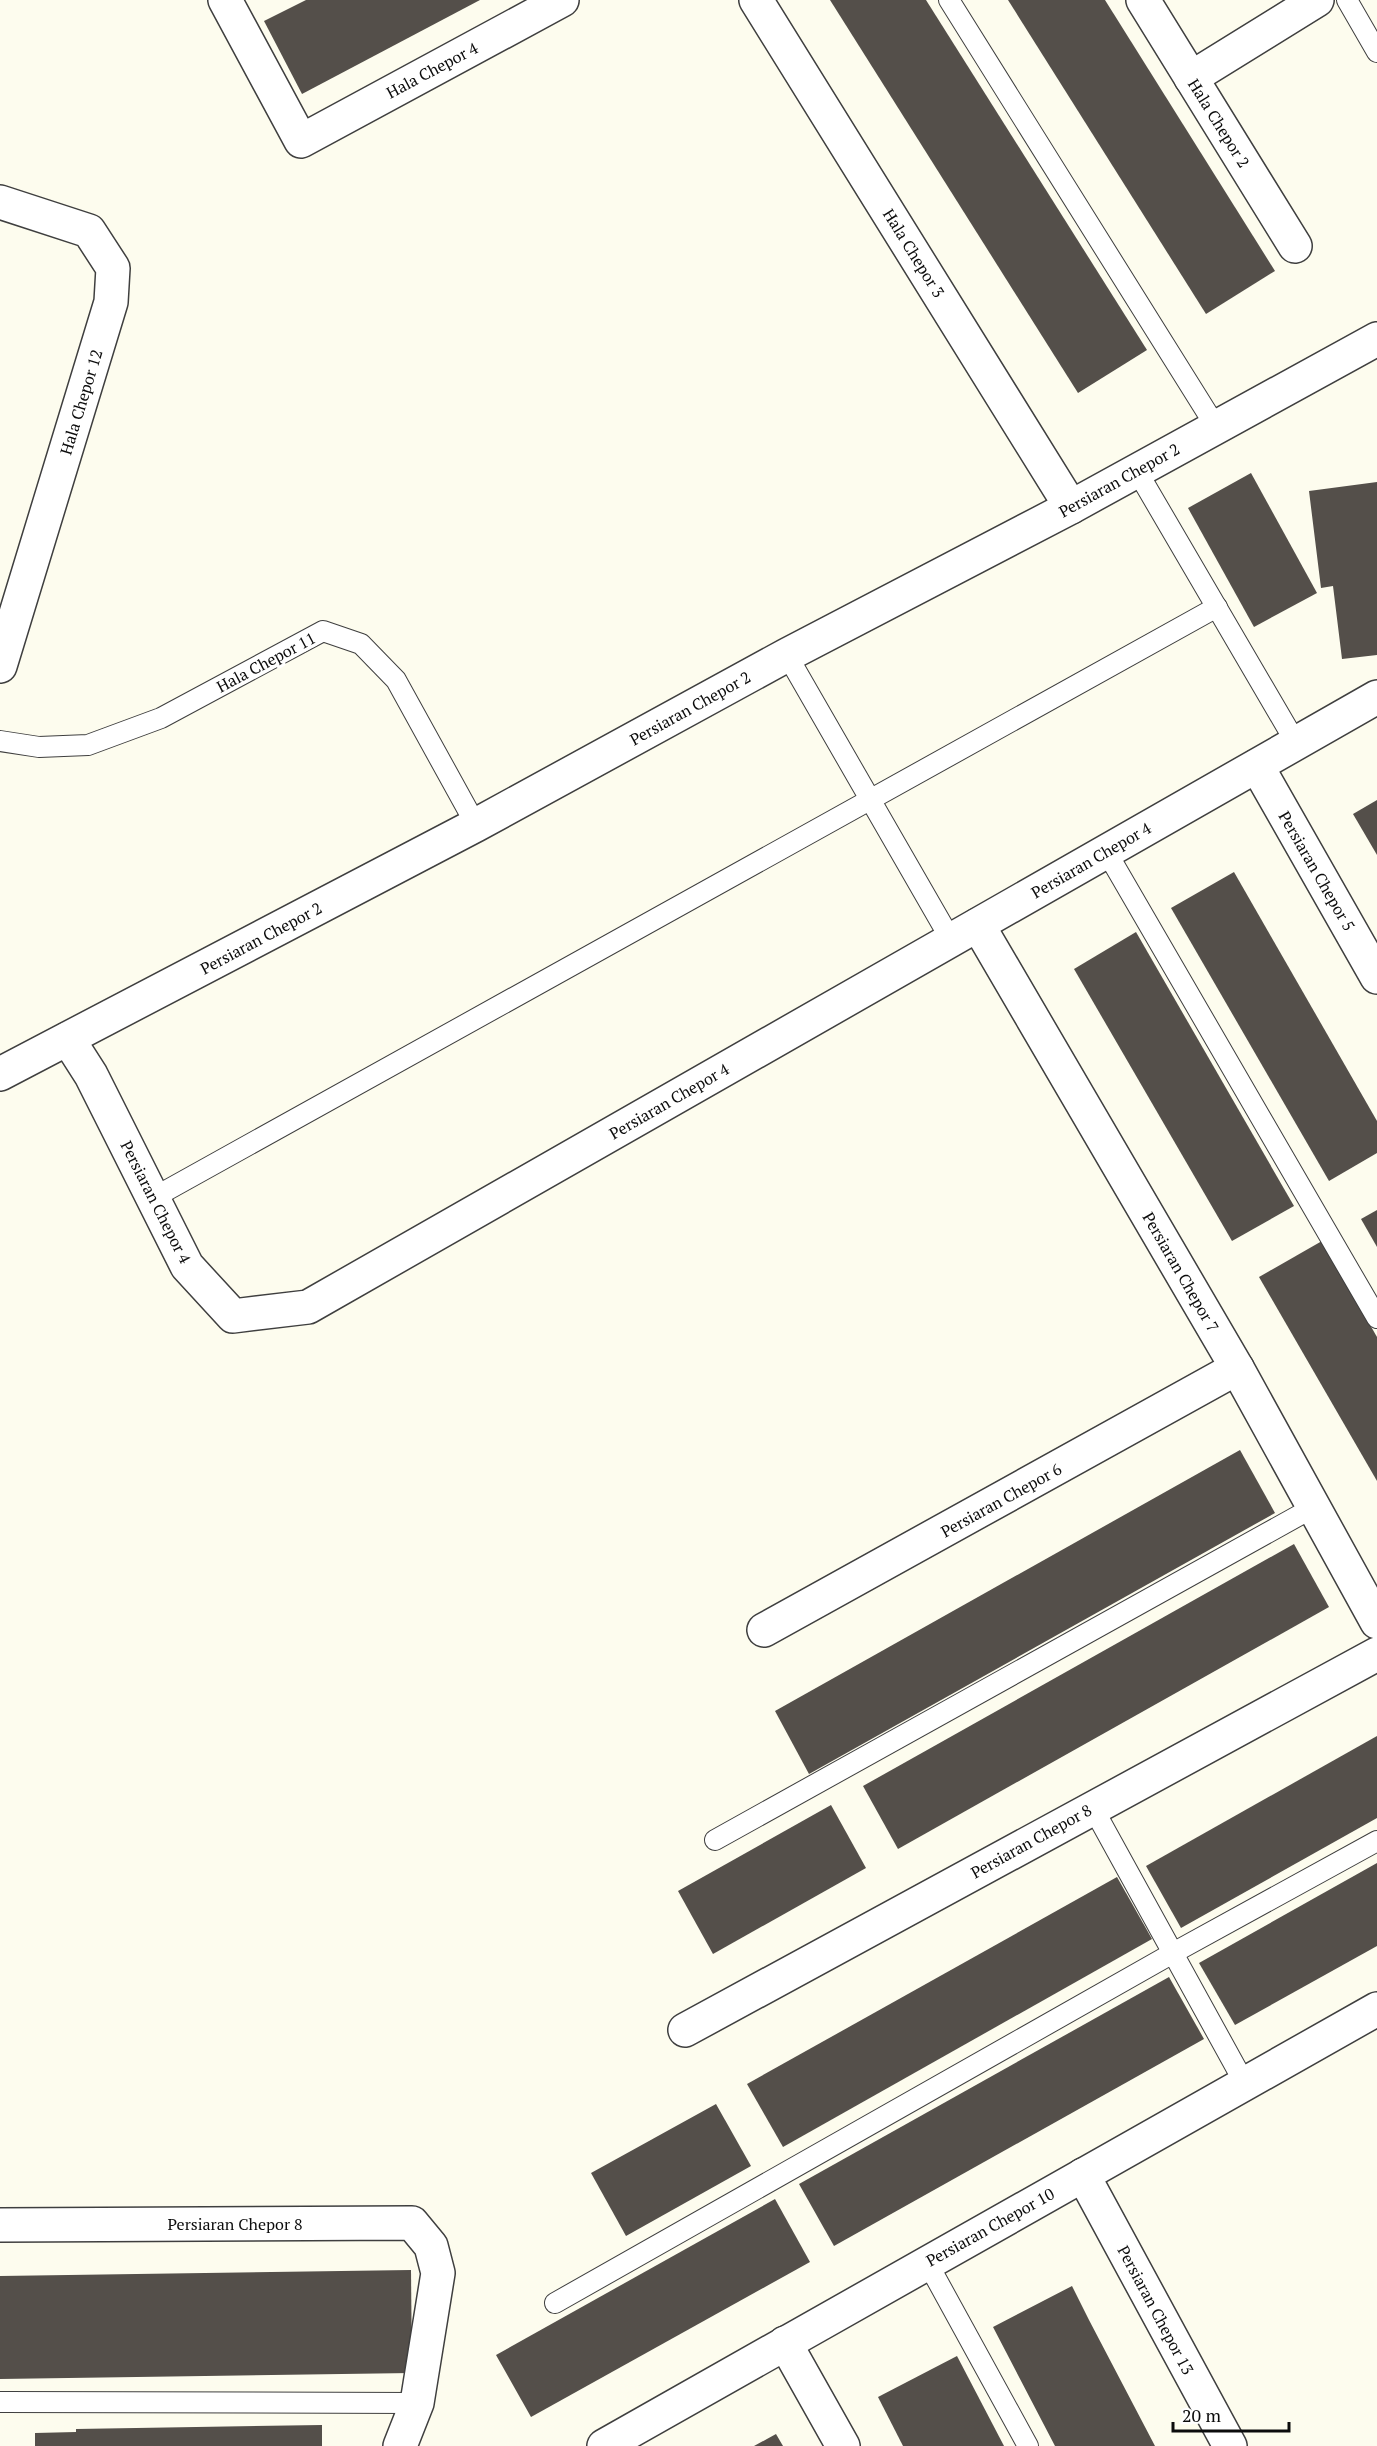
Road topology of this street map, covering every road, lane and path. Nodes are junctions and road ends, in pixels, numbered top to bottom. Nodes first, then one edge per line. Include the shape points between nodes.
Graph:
1 (225, 0) edge
2 (562, 0) edge
3 (756, 0) edge
4 (949, 0) edge
5 (1143, 0) edge
6 (1317, 0) edge
7 (1347, 0) edge
8 (1377, 52) edge
9 (1191, 78) junction
10 (0, 202) edge
11 (1295, 246) dead end
12 (1377, 339) edge
13 (1215, 427) junction
14 (1137, 471) junction
15 (1071, 507) junction
16 (1217, 607) junction
17 (787, 655) junction
18 (0, 666) edge
19 (1377, 697) edge
20 (0, 741) edge
21 (1296, 743) junction
22 (1257, 766) junction
23 (870, 800) junction
24 (476, 825) junction
25 (1106, 851) junction
26 (965, 932) junction
27 (1377, 977) edge
28 (68, 1039) junction
29 (0, 1074) edge
30 (153, 1198) junction
31 (1377, 1318) edge
32 (1237, 1368) junction
33 (1314, 1508) junction
34 (1377, 1622) edge
35 (764, 1630) dead end
36 (1377, 1654) edge
37 (1093, 1808) junction
38 (715, 1840) dead end
39 (1377, 1841) edge
40 (1173, 1953) junction
41 (1377, 2009) edge
42 (685, 2030) dead end
43 (1245, 2084) junction
44 (1083, 2175) junction
45 (0, 2225) edge
46 (927, 2262) junction
47 (555, 2303) dead end
48 (785, 2343) junction
49 (0, 2402) edge
50 (417, 2403) junction
51 (624, 2441) edge
52 (400, 2446) edge
53 (843, 2446) edge
54 (1028, 2446) edge
55 (1230, 2446) edge

1 - 2 street, Hala Chepor 4 via 301,141
3 - 15 street, Hala Chepor 3
4 - 13 lane
5 - 9 street, Hala Chepor 2
6 - 9 street
7 - 8 lane
9 - 11 street, Hala Chepor 2
10 - 18 street, Hala Chepor 12 via 89,231 113,268 111,302
12 - 13 street, Persiaran Chepor 2
13 - 14 street, Persiaran Chepor 2
14 - 15 street, Persiaran Chepor 2
14 - 16 lane
15 - 17 street, Persiaran Chepor 2
16 - 21 lane
16 - 23 lane
17 - 23 lane
17 - 24 street, Persiaran Chepor 2
19 - 21 street, Persiaran Chepor 4
20 - 24 lane, Hala Chepor 11 via 39,747 88,745 161,718 323,631 362,644 396,680
21 - 22 street, Persiaran Chepor 4
22 - 25 street, Persiaran Chepor 4
22 - 27 street, Persiaran Chepor 5
23 - 26 lane
23 - 30 lane
24 - 28 street, Persiaran Chepor 2
25 - 26 street, Persiaran Chepor 4
25 - 31 lane
26 - 30 street, Persiaran Chepor 4 via 308,1307 233,1316 187,1266
26 - 32 street, Persiaran Chepor 7
28 - 29 street, Persiaran Chepor 2
28 - 30 street, Persiaran Chepor 4 via 91,1075
32 - 33 street, Persiaran Chepor 7
32 - 35 street, Persiaran Chepor 6
33 - 34 street, Persiaran Chepor 7
33 - 38 lane
36 - 37 street, Persiaran Chepor 8
37 - 40 lane
37 - 42 street, Persiaran Chepor 8
39 - 40 lane
40 - 43 lane
40 - 47 lane
41 - 43 street, Persiaran Chepor 10
43 - 44 street, Persiaran Chepor 10
44 - 46 street, Persiaran Chepor 10
44 - 55 street, Persiaran Chepor 13
45 - 50 street, Persiaran Chepor 8 via 411,2223 431,2246 438,2273
46 - 48 street, Persiaran Chepor 10
46 - 54 lane
48 - 51 street, Persiaran Chepor 10
48 - 53 street
49 - 50 lane
50 - 52 street

